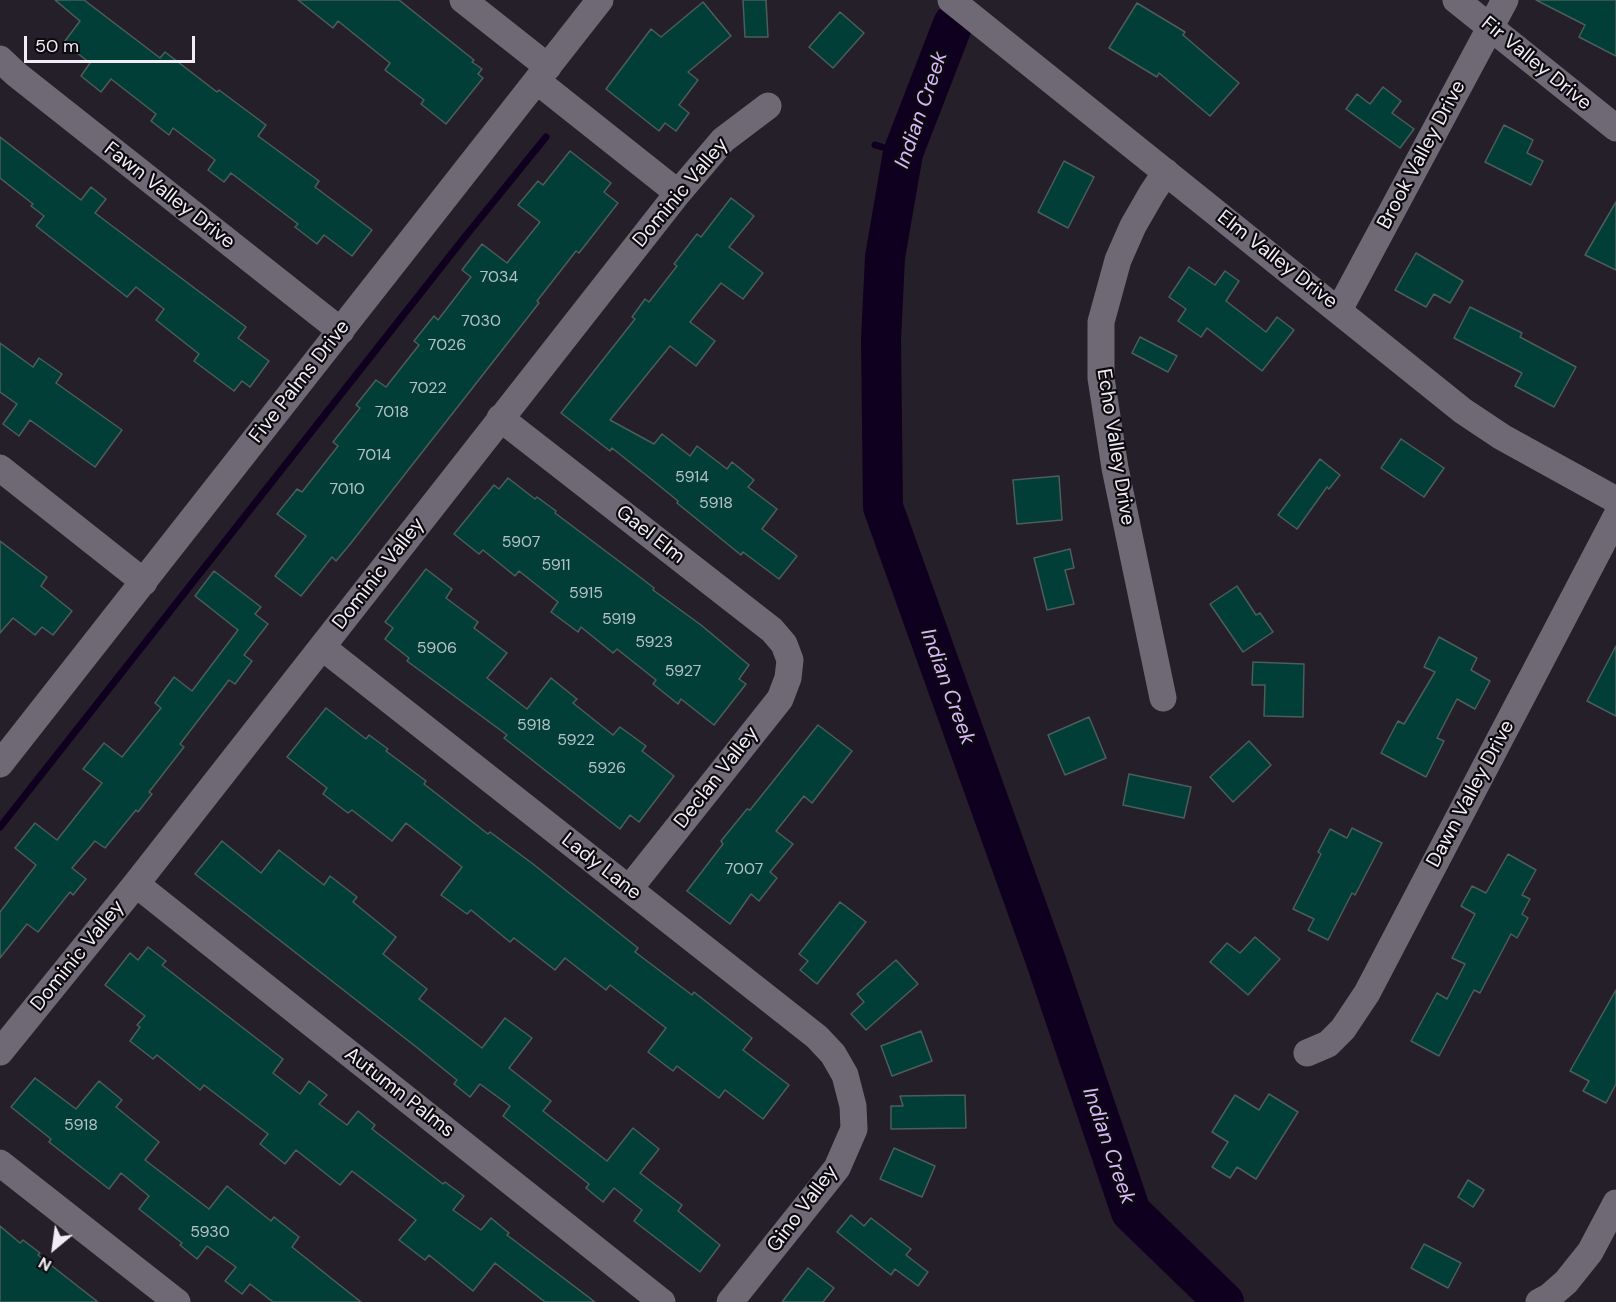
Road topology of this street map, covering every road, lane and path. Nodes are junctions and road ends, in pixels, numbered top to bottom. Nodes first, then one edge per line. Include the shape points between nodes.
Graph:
1 (463, 0) edge
2 (600, 0) edge
3 (951, 0) edge
4 (1456, 0) edge
5 (1505, 0) edge
6 (1491, 27) junction
7 (0, 59) edge
8 (542, 74) junction
9 (768, 106) dead end
10 (1616, 128) edge
11 (1166, 172) junction
12 (678, 193) junction
13 (1339, 310) junction
14 (341, 331) junction
15 (500, 418) junction
16 (0, 468) edge
17 (1616, 500) edge
18 (1616, 517) edge
19 (144, 582) junction
20 (322, 647) junction
21 (790, 660) joint
22 (1163, 698) dead end
23 (0, 764) edge
24 (136, 885) junction
25 (629, 889) junction
26 (0, 1052) edge
27 (1307, 1053) dead end
28 (853, 1106) joint
29 (0, 1163) edge
30 (1616, 1203) edge
31 (177, 1302) edge
32 (662, 1302) edge
33 (730, 1302) edge
34 (1539, 1302) edge

1 - 8 street
2 - 8 street, Five Palms Drive
3 - 11 street, Elm Valley Drive
4 - 6 street, Fir Valley Drive
5 - 6 street, Brook Valley Drive
6 - 10 street, Fir Valley Drive
6 - 13 street, Brook Valley Drive
7 - 14 street, Fawn Valley Drive
8 - 12 street
8 - 14 street, Five Palms Drive
9 - 12 street, Dominic Valley via 723,140
11 - 13 street, Elm Valley Drive
11 - 22 street, Echo Valley Drive via 1118,260 1101,321 1101,378 1115,468
12 - 15 street, Dominic Valley
13 - 17 street, Elm Valley Drive via 1463,411
14 - 19 street, Five Palms Drive
15 - 20 street, Dominic Valley
15 - 21 street, Gael Elm via 772,630 784,644
16 - 19 street
18 - 27 street, Dawn Valley Drive via 1366,993 1343,1029 1328,1044
19 - 23 street, Five Palms Drive
20 - 24 street, Dominic Valley
20 - 25 street, Lady Lane
21 - 25 street, Declan Valley via 780,699
24 - 26 street, Dominic Valley
24 - 32 street, Autumn Palms
25 - 28 street, Lady Lane via 818,1037 845,1075
28 - 33 street, Gino Valley via 854,1129 837,1168
29 - 31 street
30 - 34 street via 1590,1252 1566,1282

